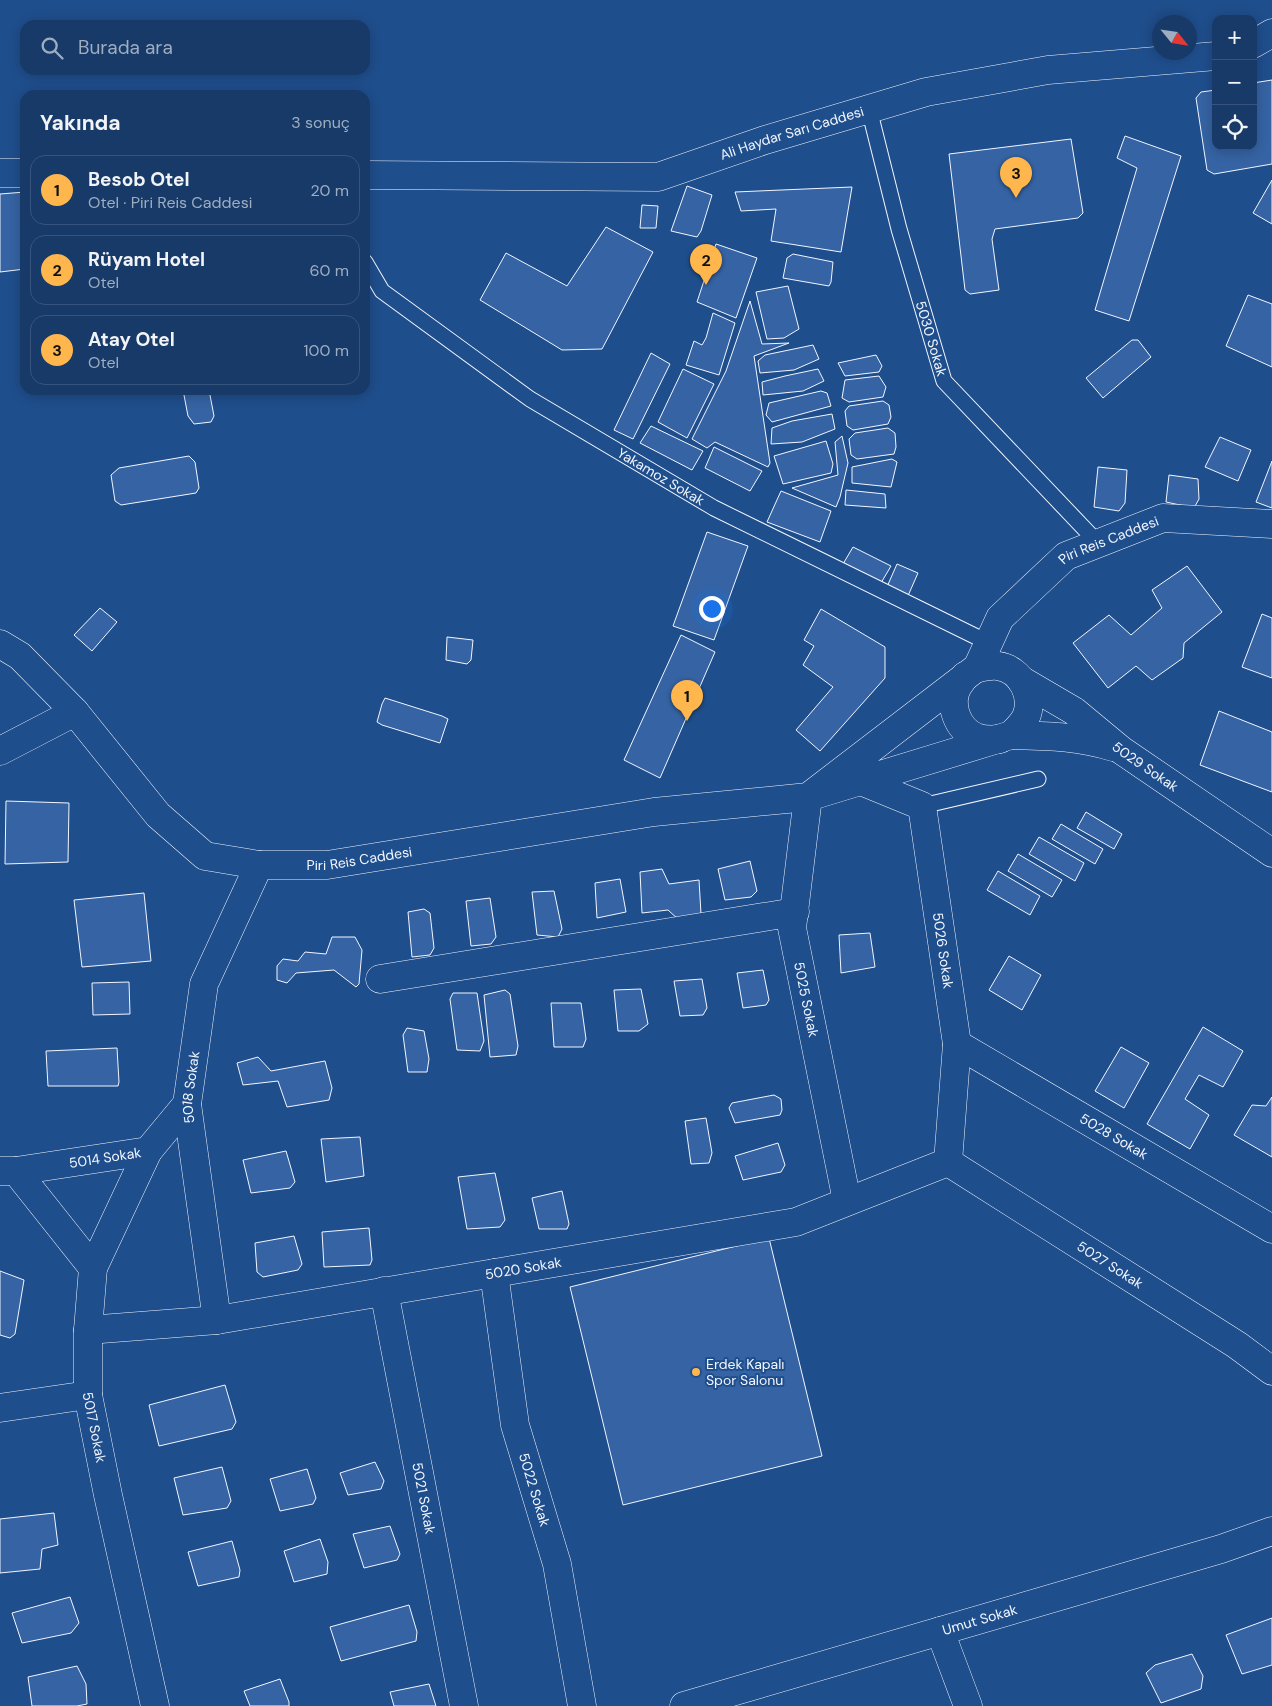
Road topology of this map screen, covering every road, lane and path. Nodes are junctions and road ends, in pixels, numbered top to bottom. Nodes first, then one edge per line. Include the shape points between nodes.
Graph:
1 (1272, 34) edge
2 (1257, 42) edge
3 (1212, 56) edge
4 (868, 109) junction
5 (0, 172) edge
6 (20, 173) edge
7 (370, 175) edge
8 (370, 271) edge
9 (1272, 524) edge
10 (1098, 543) junction
11 (1000, 618) junction
12 (989, 643) junction
13 (0, 644) edge
14 (971, 672) junction
15 (1016, 675) junction
16 (75, 712) junction
17 (1006, 737) junction
18 (0, 750) edge
19 (1121, 750) junction
20 (1038, 778) dead end
21 (861, 781) junction
22 (808, 797) junction
23 (922, 806) junction
24 (1272, 853) edge
25 (259, 865) junction
26 (794, 912) junction
27 (380, 979) dead end
28 (957, 1044) junction
29 (187, 1104) junction
30 (148, 1151) junction
31 (948, 1162) junction
32 (8, 1171) edge
33 (847, 1202) junction
34 (1272, 1229) edge
35 (94, 1268) junction
36 (494, 1273) junction
37 (384, 1291) junction
38 (217, 1320) junction
39 (88, 1330) junction
40 (1272, 1371) edge
41 (88, 1395) junction
42 (0, 1408) edge
43 (1272, 1531) edge
44 (940, 1631) junction
45 (155, 1706) edge
46 (464, 1706) edge
47 (582, 1706) edge
48 (684, 1706) edge
49 (968, 1706) edge

1 - 2 street
3 - 4 street, Ali Haydar Sarı Caddesi via 1048,70 926,92
4 - 7 street, Ali Haydar Sarı Caddesi via 658,177
4 - 10 lane, 5030 Sokak via 944,381
5 - 6 street
8 - 12 lane, Yakamoz Sokak via 382,291 530,399 714,508
9 - 10 street, Piri Reis Caddesi via 1163,518
10 - 11 street, Piri Reis Caddesi via 1066,556
11 - 12 street, Piri Reis Caddesi
11 - 15 street via 1001,651
12 - 14 street, Piri Reis Caddesi
13 - 16 street, Piri Reis Caddesi via 20,656
14 - 15 street via 987,666 1000,666
14 - 17 street via 958,686 954,697 958,721 976,737 988,740
14 - 22 street
15 - 17 street via 1027,691 1029,704 1027,716 1020,727
15 - 19 street, 5029 Sokak via 1074,711
16 - 18 street
16 - 25 street, Piri Reis Caddesi via 158,815 204,856
17 - 19 street via 1055,736 1089,740
17 - 21 street, Piri Reis Caddesi
19 - 24 street, 5029 Sokak
20 - 23 lane
21 - 22 street, Piri Reis Caddesi
21 - 23 street
22 - 25 street, Piri Reis Caddesi via 654,812 327,865
22 - 26 street, 5025 Sokak
23 - 28 street, 5026 Sokak
25 - 29 street, 5018 Sokak via 204,984
26 - 27 street
26 - 33 street, 5025 Sokak via 792,928
28 - 31 street, 5026 Sokak
28 - 34 street, 5028 Sokak
29 - 30 street, 5014 Sokak
29 - 38 street, 5018 Sokak
30 - 32 street, 5014 Sokak
30 - 35 street, 5017 Sokak
31 - 33 street, 5020 Sokak
31 - 40 street, 5027 Sokak via 1237,1345
32 - 35 street
33 - 36 street, 5020 Sokak via 796,1222
35 - 39 street, 5017 Sokak
36 - 37 street, 5020 Sokak
36 - 47 street, 5022 Sokak via 516,1426 557,1564
37 - 38 street, 5020 Sokak
37 - 46 street, 5021 Sokak
38 - 39 street, 5020 Sokak
39 - 41 street, 5017 Sokak
41 - 42 street
41 - 45 street, 5017 Sokak
43 - 44 street, Umut Sokak via 1221,1549
44 - 48 street, Umut Sokak
44 - 49 street

